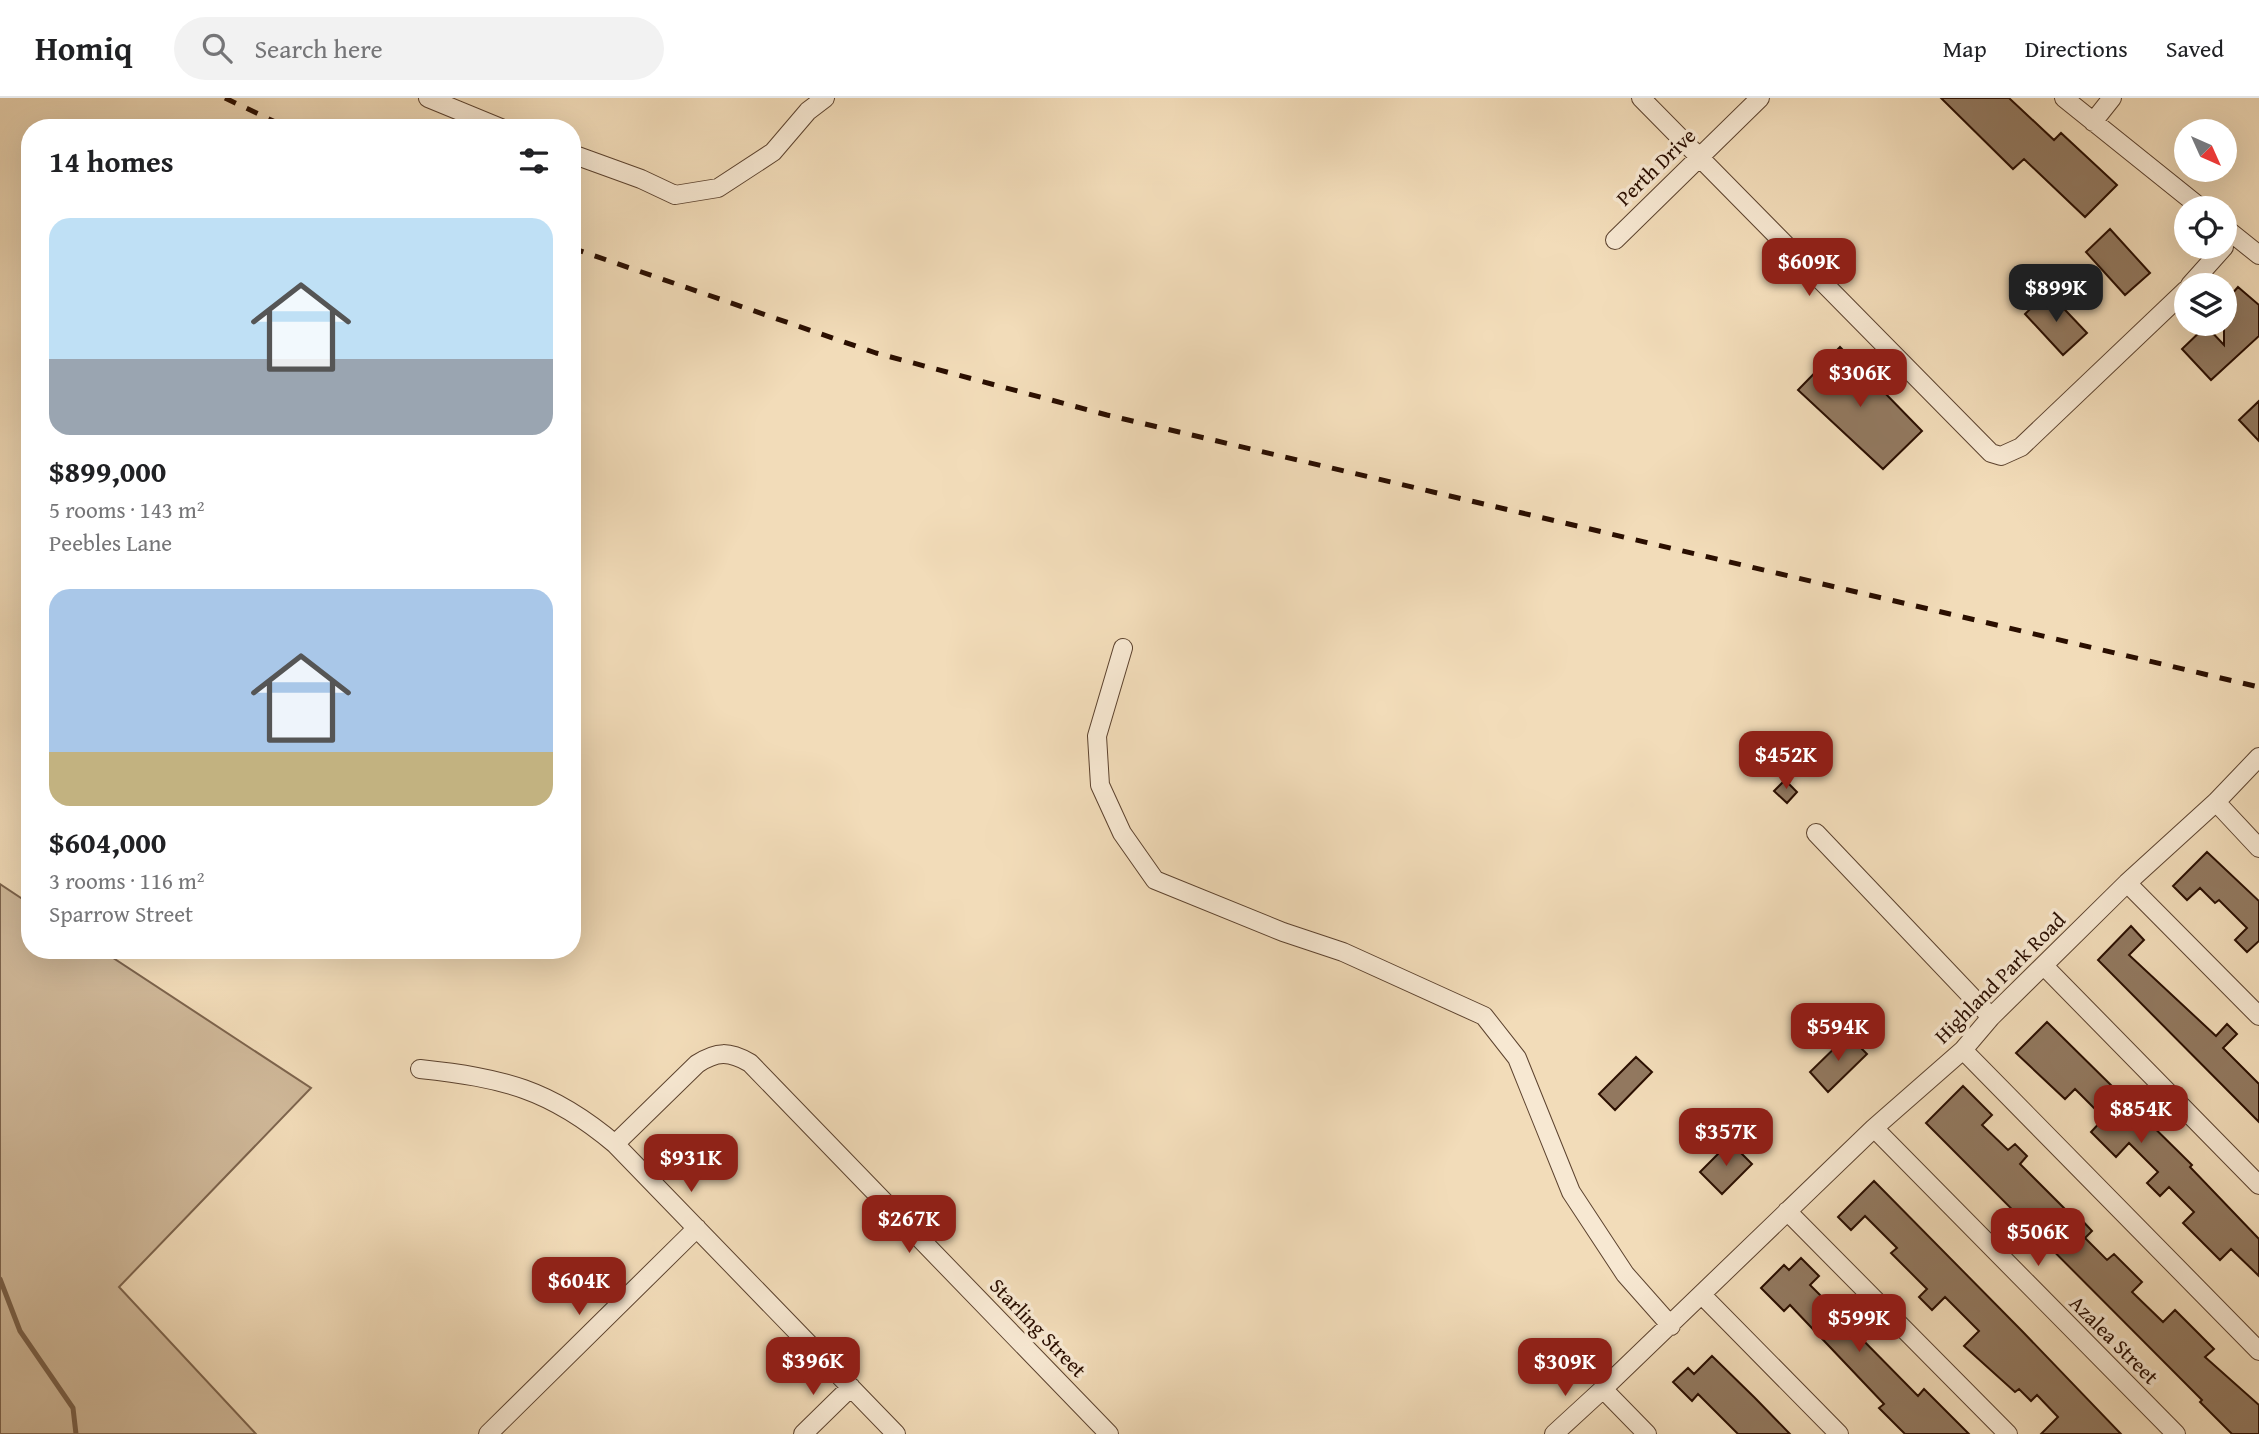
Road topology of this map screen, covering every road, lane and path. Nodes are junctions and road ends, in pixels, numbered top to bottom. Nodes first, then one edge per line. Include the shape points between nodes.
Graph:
1 (428, 98) edge
2 (825, 98) edge
3 (1641, 98) edge
4 (1760, 98) edge
5 (2064, 98) edge
6 (2112, 98) edge
7 (479, 119) edge
8 (2093, 122) junction
9 (581, 157) edge
10 (1699, 157) junction
11 (2186, 196) edge
12 (1615, 240) dead end
13 (2237, 244) edge
14 (2259, 255) edge
15 (2210, 259) edge
16 (2199, 273) edge
17 (2174, 301) edge
18 (1123, 648) dead end
19 (2259, 757) edge
20 (2216, 802) junction
21 (1816, 833) dead end
22 (2259, 848) edge
23 (2127, 883) junction
24 (2044, 966) junction
25 (2259, 1016) edge
26 (1991, 1017) junction
27 (1963, 1050) junction
28 (420, 1069) dead end
29 (1874, 1128) junction
30 (615, 1144) junction
31 (2259, 1185) edge
32 (1787, 1211) junction
33 (697, 1228) junction
34 (1702, 1295) junction
35 (1671, 1326) junction
36 (2259, 1351) edge
37 (851, 1387) junction
38 (1603, 1389) junction
39 (488, 1434) edge
40 (803, 1434) edge
41 (896, 1434) edge
42 (1110, 1434) edge
43 (1554, 1434) edge
44 (1647, 1434) edge
45 (1839, 1434) edge
46 (2008, 1434) edge
47 (2176, 1434) edge

1 - 7 street
2 - 9 street via 773,152 718,188 675,195
3 - 10 street
4 - 10 street, Perth Drive
5 - 8 street
6 - 8 street
8 - 11 street
10 - 12 street, Perth Drive
10 - 17 street via 1980,445 2001,456 2021,447
13 - 14 street
15 - 16 street
18 - 35 street via 1097,736 1100,785 1122,833 1155,880 1343,951 1484,1016 1517,1058 1571,1192 1625,1274
19 - 20 street, Highland Park Road
20 - 22 street
20 - 23 street, Highland Park Road
21 - 26 street
23 - 24 street, Highland Park Road
23 - 25 street
24 - 26 street, Highland Park Road
24 - 31 street
26 - 27 street, Highland Park Road
27 - 29 street, Highland Park Road
27 - 36 street
28 - 30 street via 519,1086 585,1118
29 - 32 street, Highland Park Road
29 - 47 street, Azalea Street
30 - 33 street
30 - 42 street, Starling Street via 697,1064 723,1052 750,1063
32 - 34 street, Highland Park Road
32 - 46 street
33 - 37 street
33 - 39 street
34 - 35 street, Highland Park Road
34 - 45 street
35 - 38 street, Highland Park Road
37 - 40 street
37 - 41 street
38 - 43 street, Highland Park Road
38 - 44 street

